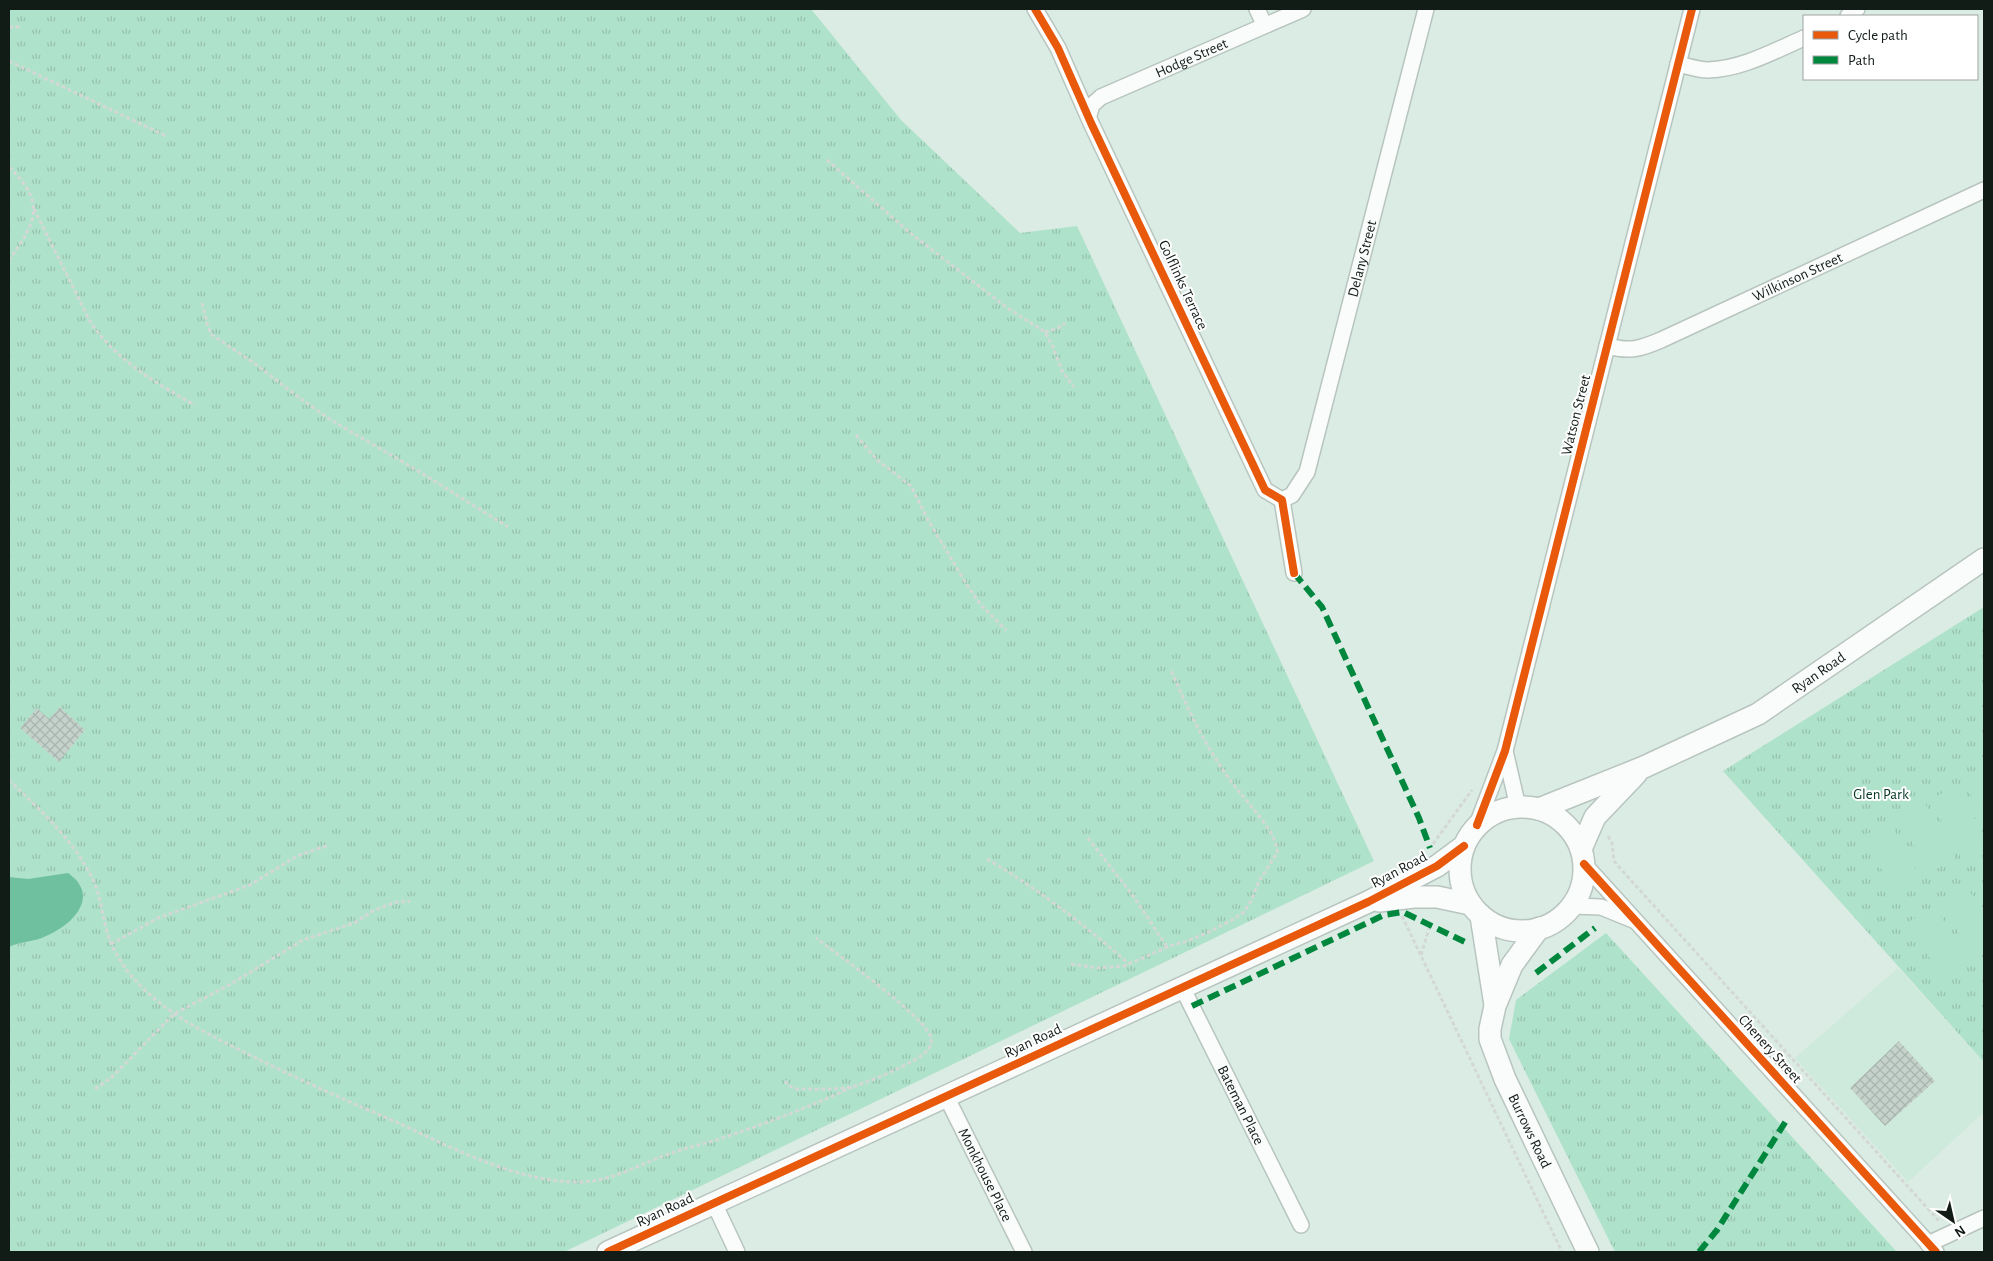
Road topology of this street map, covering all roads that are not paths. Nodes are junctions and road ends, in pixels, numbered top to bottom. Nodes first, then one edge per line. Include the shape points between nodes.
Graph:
1 (1035, 9) edge
2 (1257, 9) edge
3 (1302, 9) edge
4 (1426, 9) edge
5 (1692, 9) edge
6 (1264, 24) junction
7 (1803, 38) edge
8 (1678, 64) junction
9 (1089, 115) junction
10 (1984, 190) edge
11 (1607, 346) junction
12 (1282, 500) junction
13 (1984, 559) edge
14 (1294, 572) dead end
15 (1505, 751) junction
16 (1644, 767) junction
17 (1518, 807) junction
18 (1539, 809) junction
19 (1478, 825) junction
20 (1464, 846) junction
21 (1582, 856) junction
22 (1368, 902) junction
23 (1572, 906) junction
24 (1476, 910) junction
25 (1636, 922) junction
26 (1539, 928) junction
27 (1182, 987) junction
28 (1495, 1006) junction
29 (946, 1096) junction
30 (714, 1202) junction
31 (1984, 1218) edge
32 (1300, 1225) dead end
33 (1932, 1248) edge
34 (608, 1252) edge
35 (737, 1252) edge
36 (1024, 1252) edge
37 (1588, 1252) edge

1 - 9 street, Golflinks Terrace via 1058,48
2 - 6 street
3 - 6 street, Hodge Street
4 - 12 street, Delany Street via 1307,472 1292,495
5 - 8 street, Watson Street
6 - 9 street, Hodge Street via 1101,97 1092,105
7 - 8 street via 1728,68 1706,70
8 - 11 street, Watson Street
9 - 12 street, Golflinks Terrace via 1265,490
10 - 11 street, Wilkinson Street via 1661,340 1638,349
11 - 15 street, Watson Street
12 - 14 street
13 - 16 street, Ryan Road via 1758,714
15 - 17 street, Watson Street
15 - 19 street, Watson Street
16 - 18 street, Ryan Road
16 - 21 street, Ryan Road via 1595,817
17 - 18 street
17 - 19 street via 1496,812
18 - 21 street via 1557,817 1572,831
19 - 20 street
20 - 22 street, Ryan Road via 1438,866
20 - 24 street via 1460,876
21 - 23 street via 1583,878
21 - 25 street, Chenery Street
22 - 24 street, Ryan Road via 1437,897
22 - 27 street, Ryan Road
23 - 25 street, Chenery Street via 1601,907
23 - 26 street via 1563,916
24 - 26 street via 1494,924 1508,929 1524,931
24 - 28 street, Burrows Road
25 - 33 street, Chenery Street
26 - 28 street, Burrows Road via 1512,965
27 - 29 street, Ryan Road
27 - 32 street, Bateman Place
28 - 37 street, Burrows Road via 1490,1038 1496,1059
29 - 30 street, Ryan Road
29 - 36 street, Monkhouse Place
30 - 34 street, Ryan Road
30 - 35 street
31 - 33 street via 1950,1234

